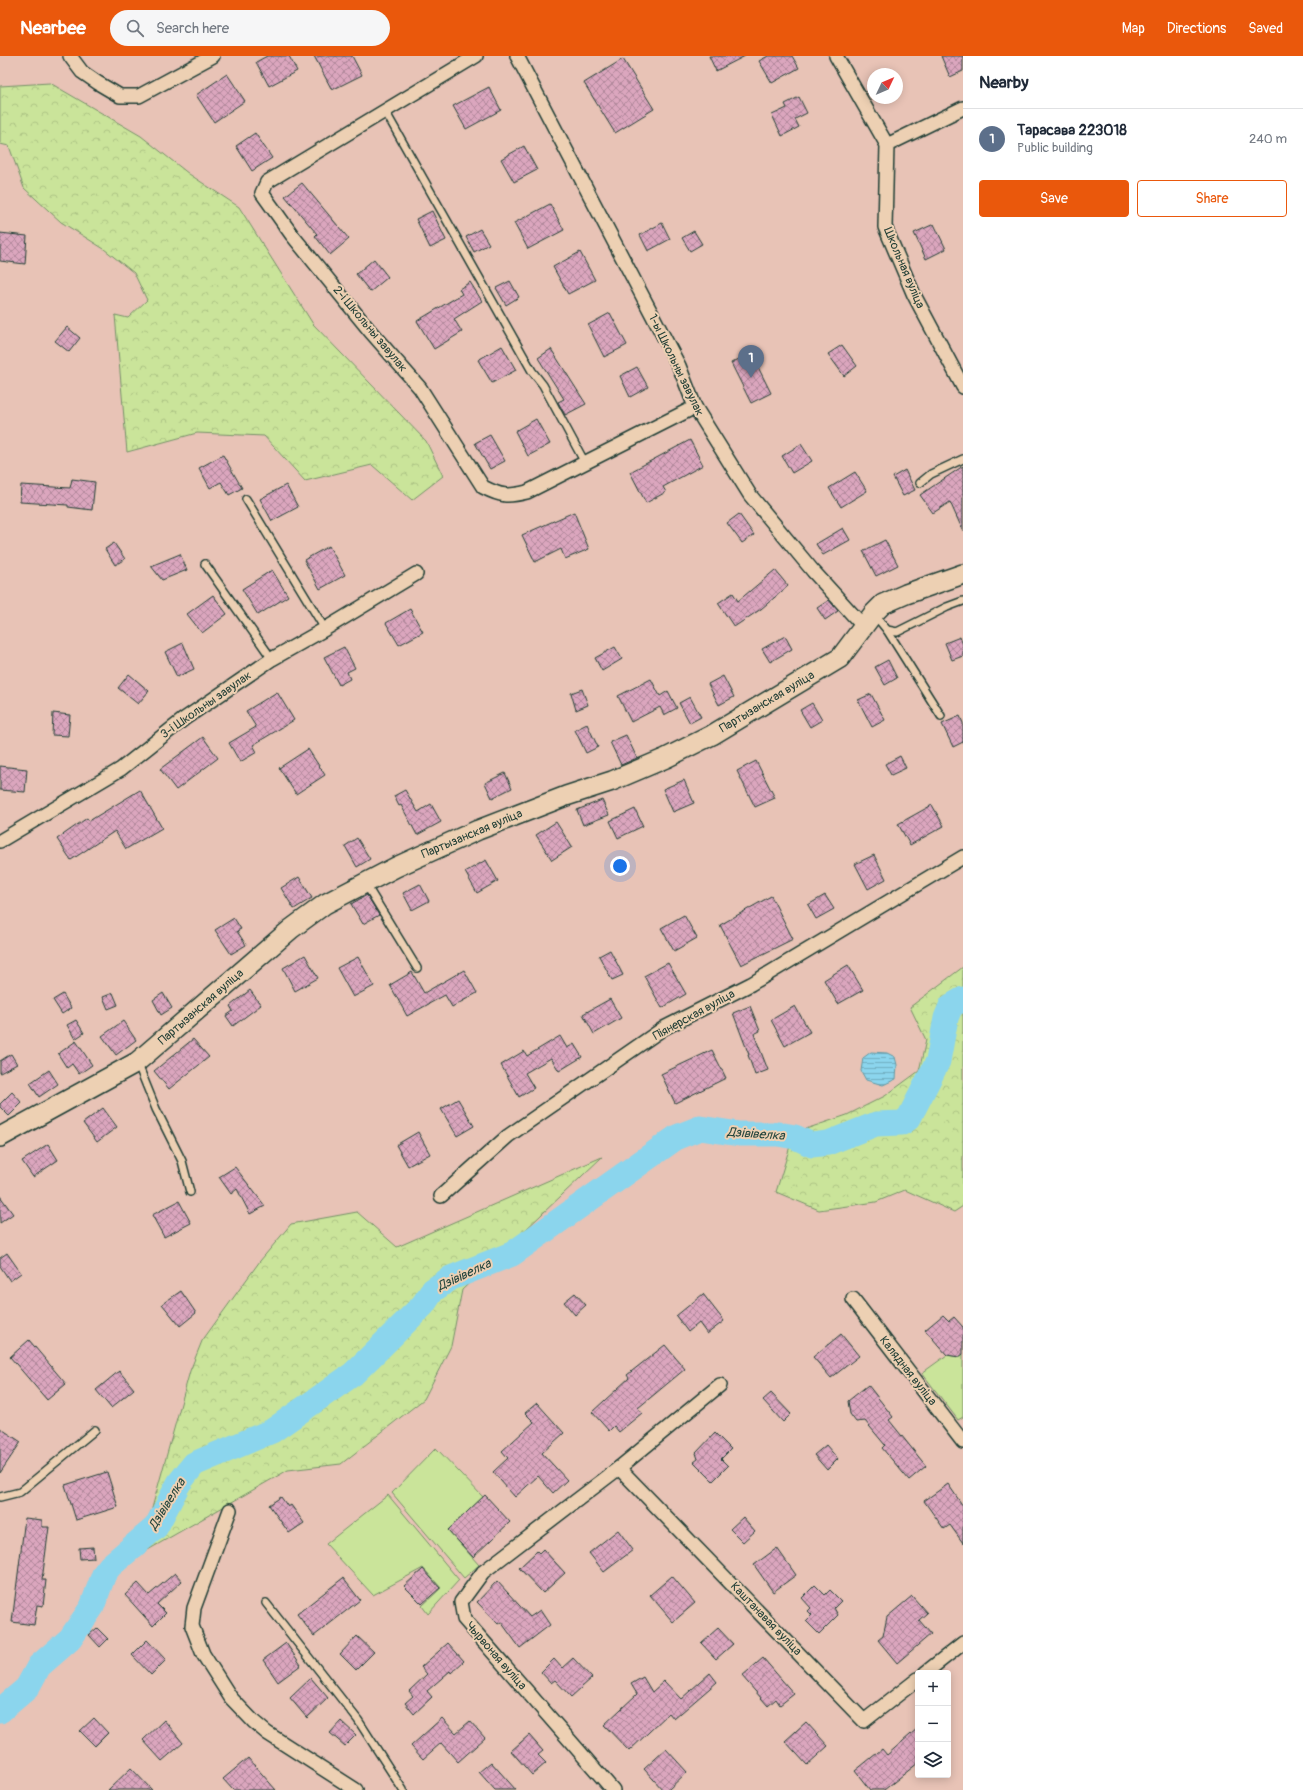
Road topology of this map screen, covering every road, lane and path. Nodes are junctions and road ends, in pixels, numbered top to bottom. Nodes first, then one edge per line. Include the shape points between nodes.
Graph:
1 (70, 56) edge
2 (213, 56) edge
3 (476, 56) edge
4 (517, 56) edge
5 (836, 56) edge
6 (963, 108) edge
7 (385, 111) junction
8 (887, 145) junction
9 (963, 387) edge
10 (694, 407) junction
11 (963, 459) edge
12 (584, 461) junction
13 (920, 483) dead end
14 (246, 500) dead end
15 (205, 564) dead end
16 (416, 574) dead end
17 (963, 574) edge
18 (963, 601) edge
19 (869, 621) junction
20 (325, 629) junction
21 (887, 630) junction
22 (272, 659) junction
23 (940, 716) dead end
24 (0, 841) edge
25 (963, 857) edge
26 (365, 883) junction
27 (418, 968) dead end
28 (137, 1062) junction
29 (0, 1137) edge
30 (190, 1192) dead end
31 (441, 1196) dead end
32 (853, 1299) dead end
33 (720, 1385) dead end
34 (95, 1430) dead end
35 (963, 1442) edge
36 (619, 1468) junction
37 (0, 1497) edge
38 (230, 1510) dead end
39 (266, 1604) dead end
40 (963, 1643) edge
41 (929, 1670) edge
42 (915, 1681) edge
43 (356, 1790) edge
44 (404, 1790) edge
45 (613, 1790) edge

1 - 2 street via 82,72 120,96 139,96
3 - 7 street, 2-і Школьны завулак
4 - 10 street, 1-ы Школьны завулак via 679,366
5 - 8 street
6 - 8 street
7 - 12 lane
7 - 12 street, 2-і Школьны завулак via 267,182 262,193 292,235 355,313 420,388 482,487 499,495 512,496 527,492
8 - 9 street, Школьная вуліца via 885,228 914,295
10 - 12 street, 2-і Школьны завулак
10 - 19 street, 1-ы Школьны завулак via 750,495 813,570
11 - 13 lane via 931,474
14 - 20 lane
15 - 22 lane
16 - 20 street, 3-і Школьны завулак
17 - 19 street, Партызанская вуліца via 883,604
18 - 21 lane via 897,632
19 - 21 lane
19 - 26 street, Партызанская вуліца via 840,658 712,735 612,781 478,830
20 - 22 street, 3-і Школьны завулак
21 - 23 lane
22 - 24 street, 3-і Школьны завулак via 184,719 121,769
25 - 31 street, Піянерская вуліца via 751,984 664,1028 508,1136
26 - 27 lane
26 - 28 street, Партызанская вуліца via 325,904 291,929
28 - 29 street, Партызанская вуліца
28 - 30 lane via 182,1162
32 - 35 street, Калядная вуліца
33 - 36 street, Чырвоная вуліца
34 - 37 lane via 20,1492
36 - 42 street, Каштанавая вуліца via 864,1721
36 - 45 street, Чырвоная вуліца via 483,1572 461,1602 464,1618
38 - 43 street via 194,1608 192,1626 198,1643 212,1671 231,1698 254,1722
39 - 44 lane via 358,1720
40 - 41 street

